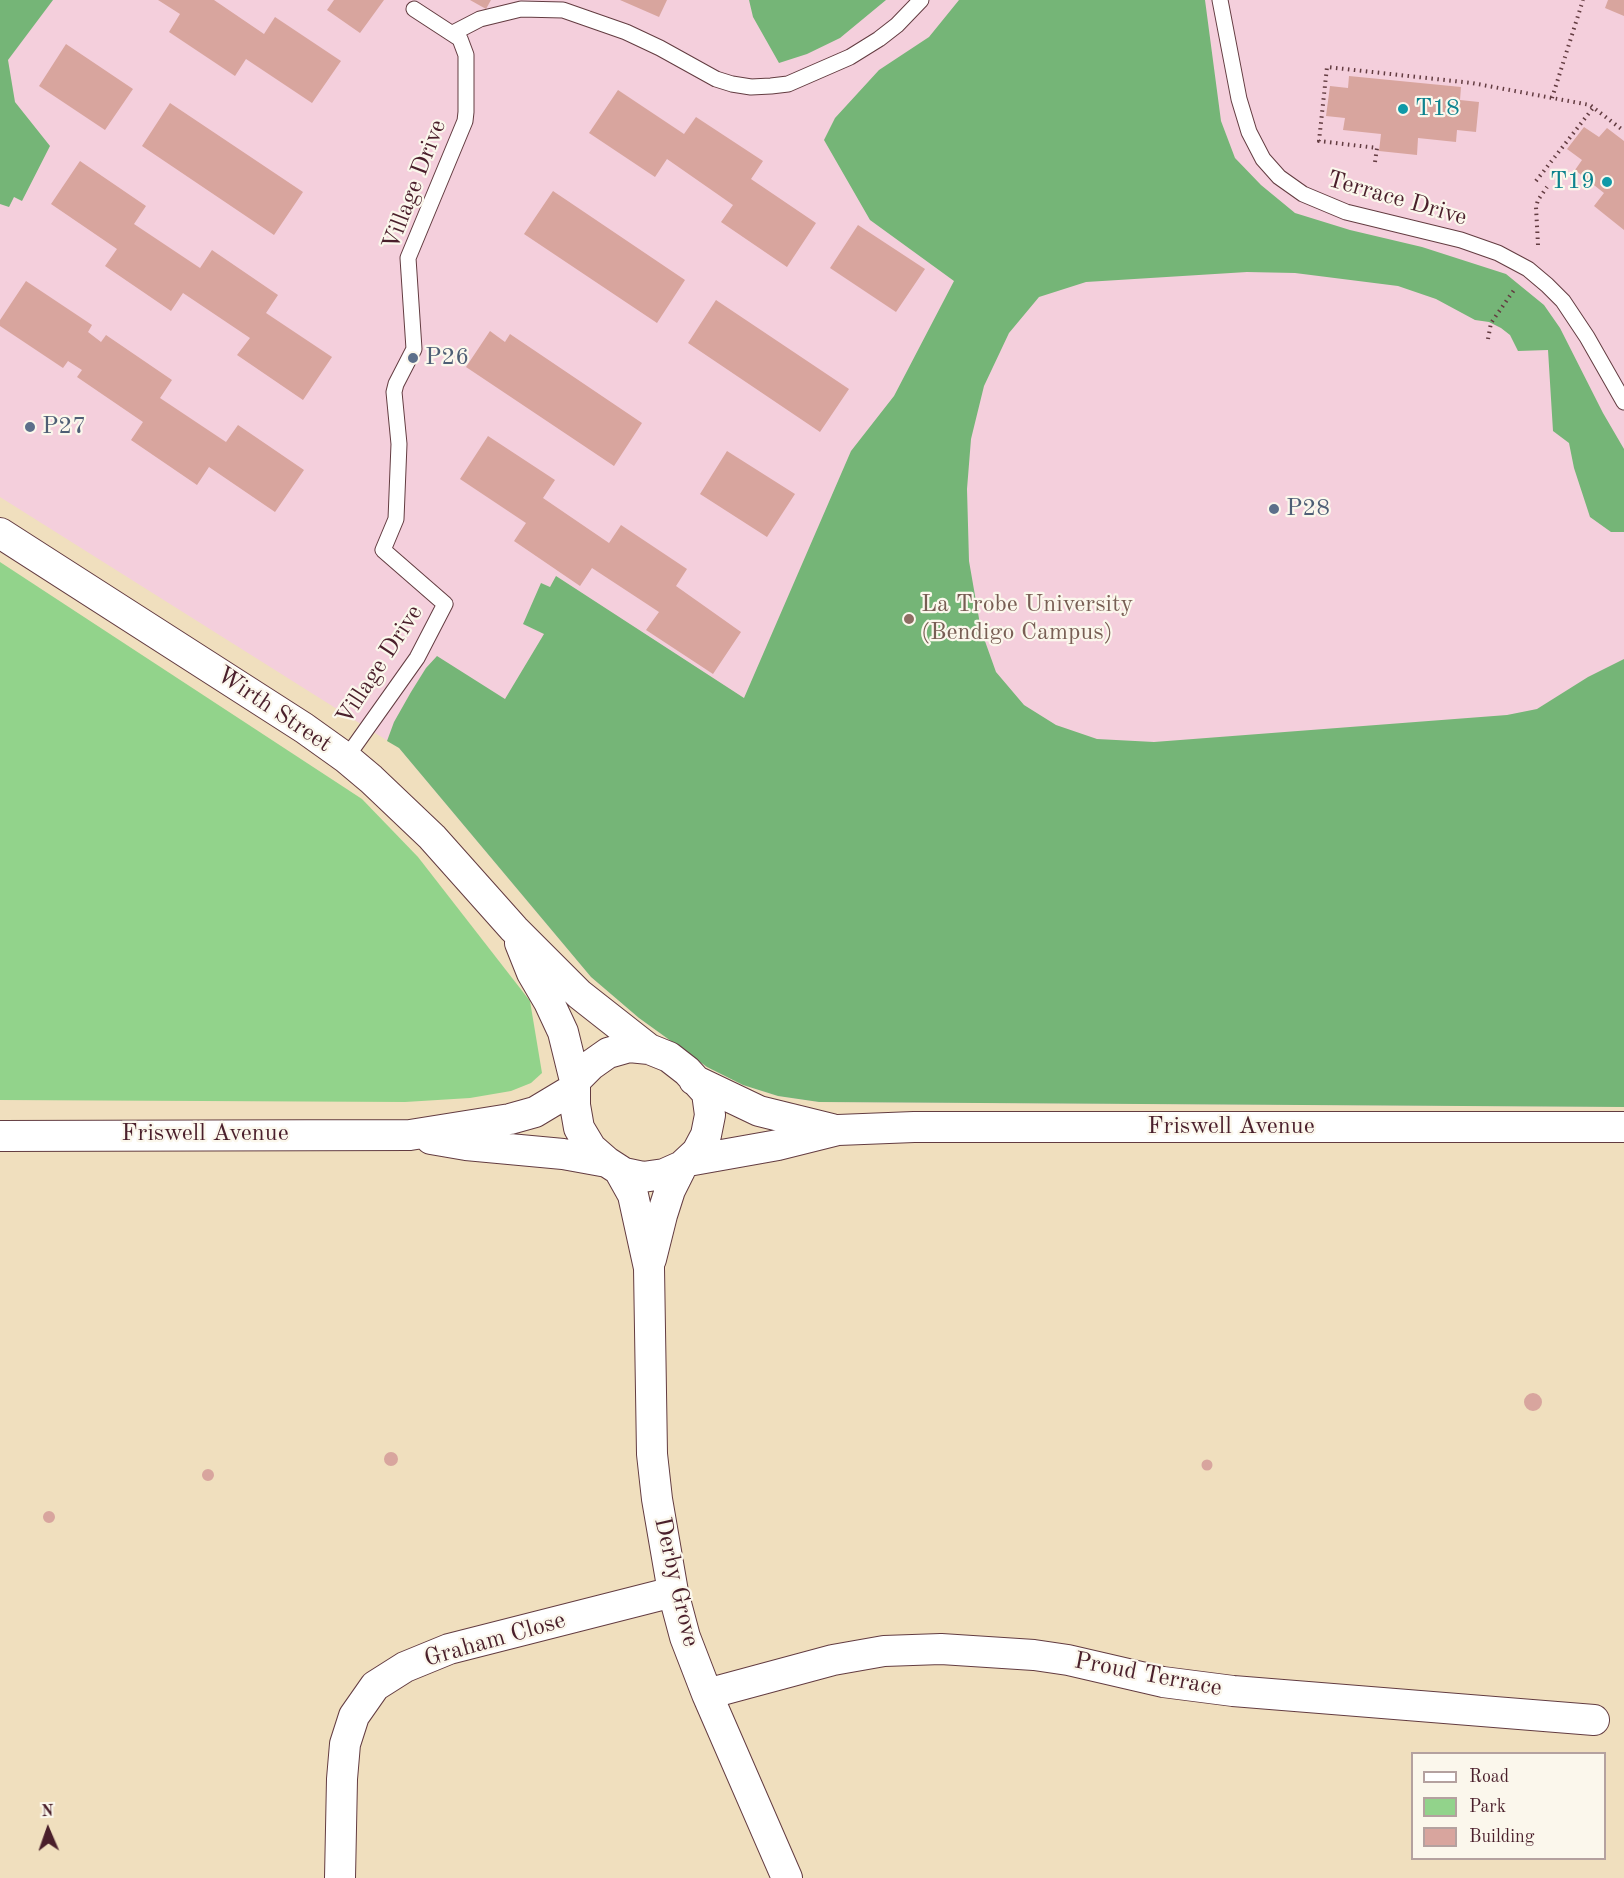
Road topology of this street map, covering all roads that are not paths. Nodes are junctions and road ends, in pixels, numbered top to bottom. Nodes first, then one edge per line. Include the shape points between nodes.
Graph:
1 (921, 0) edge
2 (1220, 0) edge
3 (414, 9) dead end
4 (453, 33) junction
5 (1624, 402) edge
6 (0, 533) edge
7 (346, 758) junction
8 (514, 929) junction
9 (649, 1049) junction
10 (694, 1080) junction
11 (575, 1084) junction
12 (1624, 1127) edge
13 (838, 1130) junction
14 (410, 1135) junction
15 (0, 1136) edge
16 (685, 1163) junction
17 (613, 1166) junction
18 (649, 1268) junction
19 (673, 1592) junction
20 (707, 1694) junction
21 (1594, 1720) dead end
22 (340, 1878) edge
23 (787, 1878) edge

1 - 4 lane via 897,25 849,57 788,84 771,86 751,87 716,79 626,32 563,10 521,9 480,19
2 - 5 lane, Terrace Drive via 1249,132 1263,159 1279,177 1303,194 1346,212 1461,240 1528,269 1563,301
3 - 4 lane
4 - 7 lane, Village Drive via 466,55 465,121 408,258 414,349 394,392 399,444 396,519 383,550 446,604 417,658
6 - 7 street, Wirth Street
7 - 8 street, Wirth Street via 432,837
8 - 9 street, Wirth Street via 579,994
8 - 11 street, Wirth Street via 562,1032
9 - 10 street via 669,1057
9 - 11 street via 629,1047 608,1053
10 - 13 street, Friswell Avenue via 759,1111
10 - 16 street via 707,1093 710,1115 706,1135
11 - 14 street, Friswell Avenue via 535,1112
11 - 17 street via 579,1128 591,1148
12 - 13 street, Friswell Avenue
13 - 16 street, Friswell Avenue
14 - 15 street, Friswell Avenue
14 - 17 street, Friswell Avenue via 466,1145 563,1154
16 - 17 street via 664,1174 644,1177
16 - 18 street, Derby Grove via 670,1190
17 - 18 street, Derby Grove via 633,1195
18 - 19 street, Derby Grove via 652,1454
19 - 20 street, Derby Grove
19 - 22 street, Graham Close via 449,1649 405,1667 375,1686 354,1716 345,1744
20 - 21 street, Proud Terrace via 833,1660 884,1651 941,1649 1045,1657 1163,1682 1233,1691
20 - 23 street, Derby Grove

